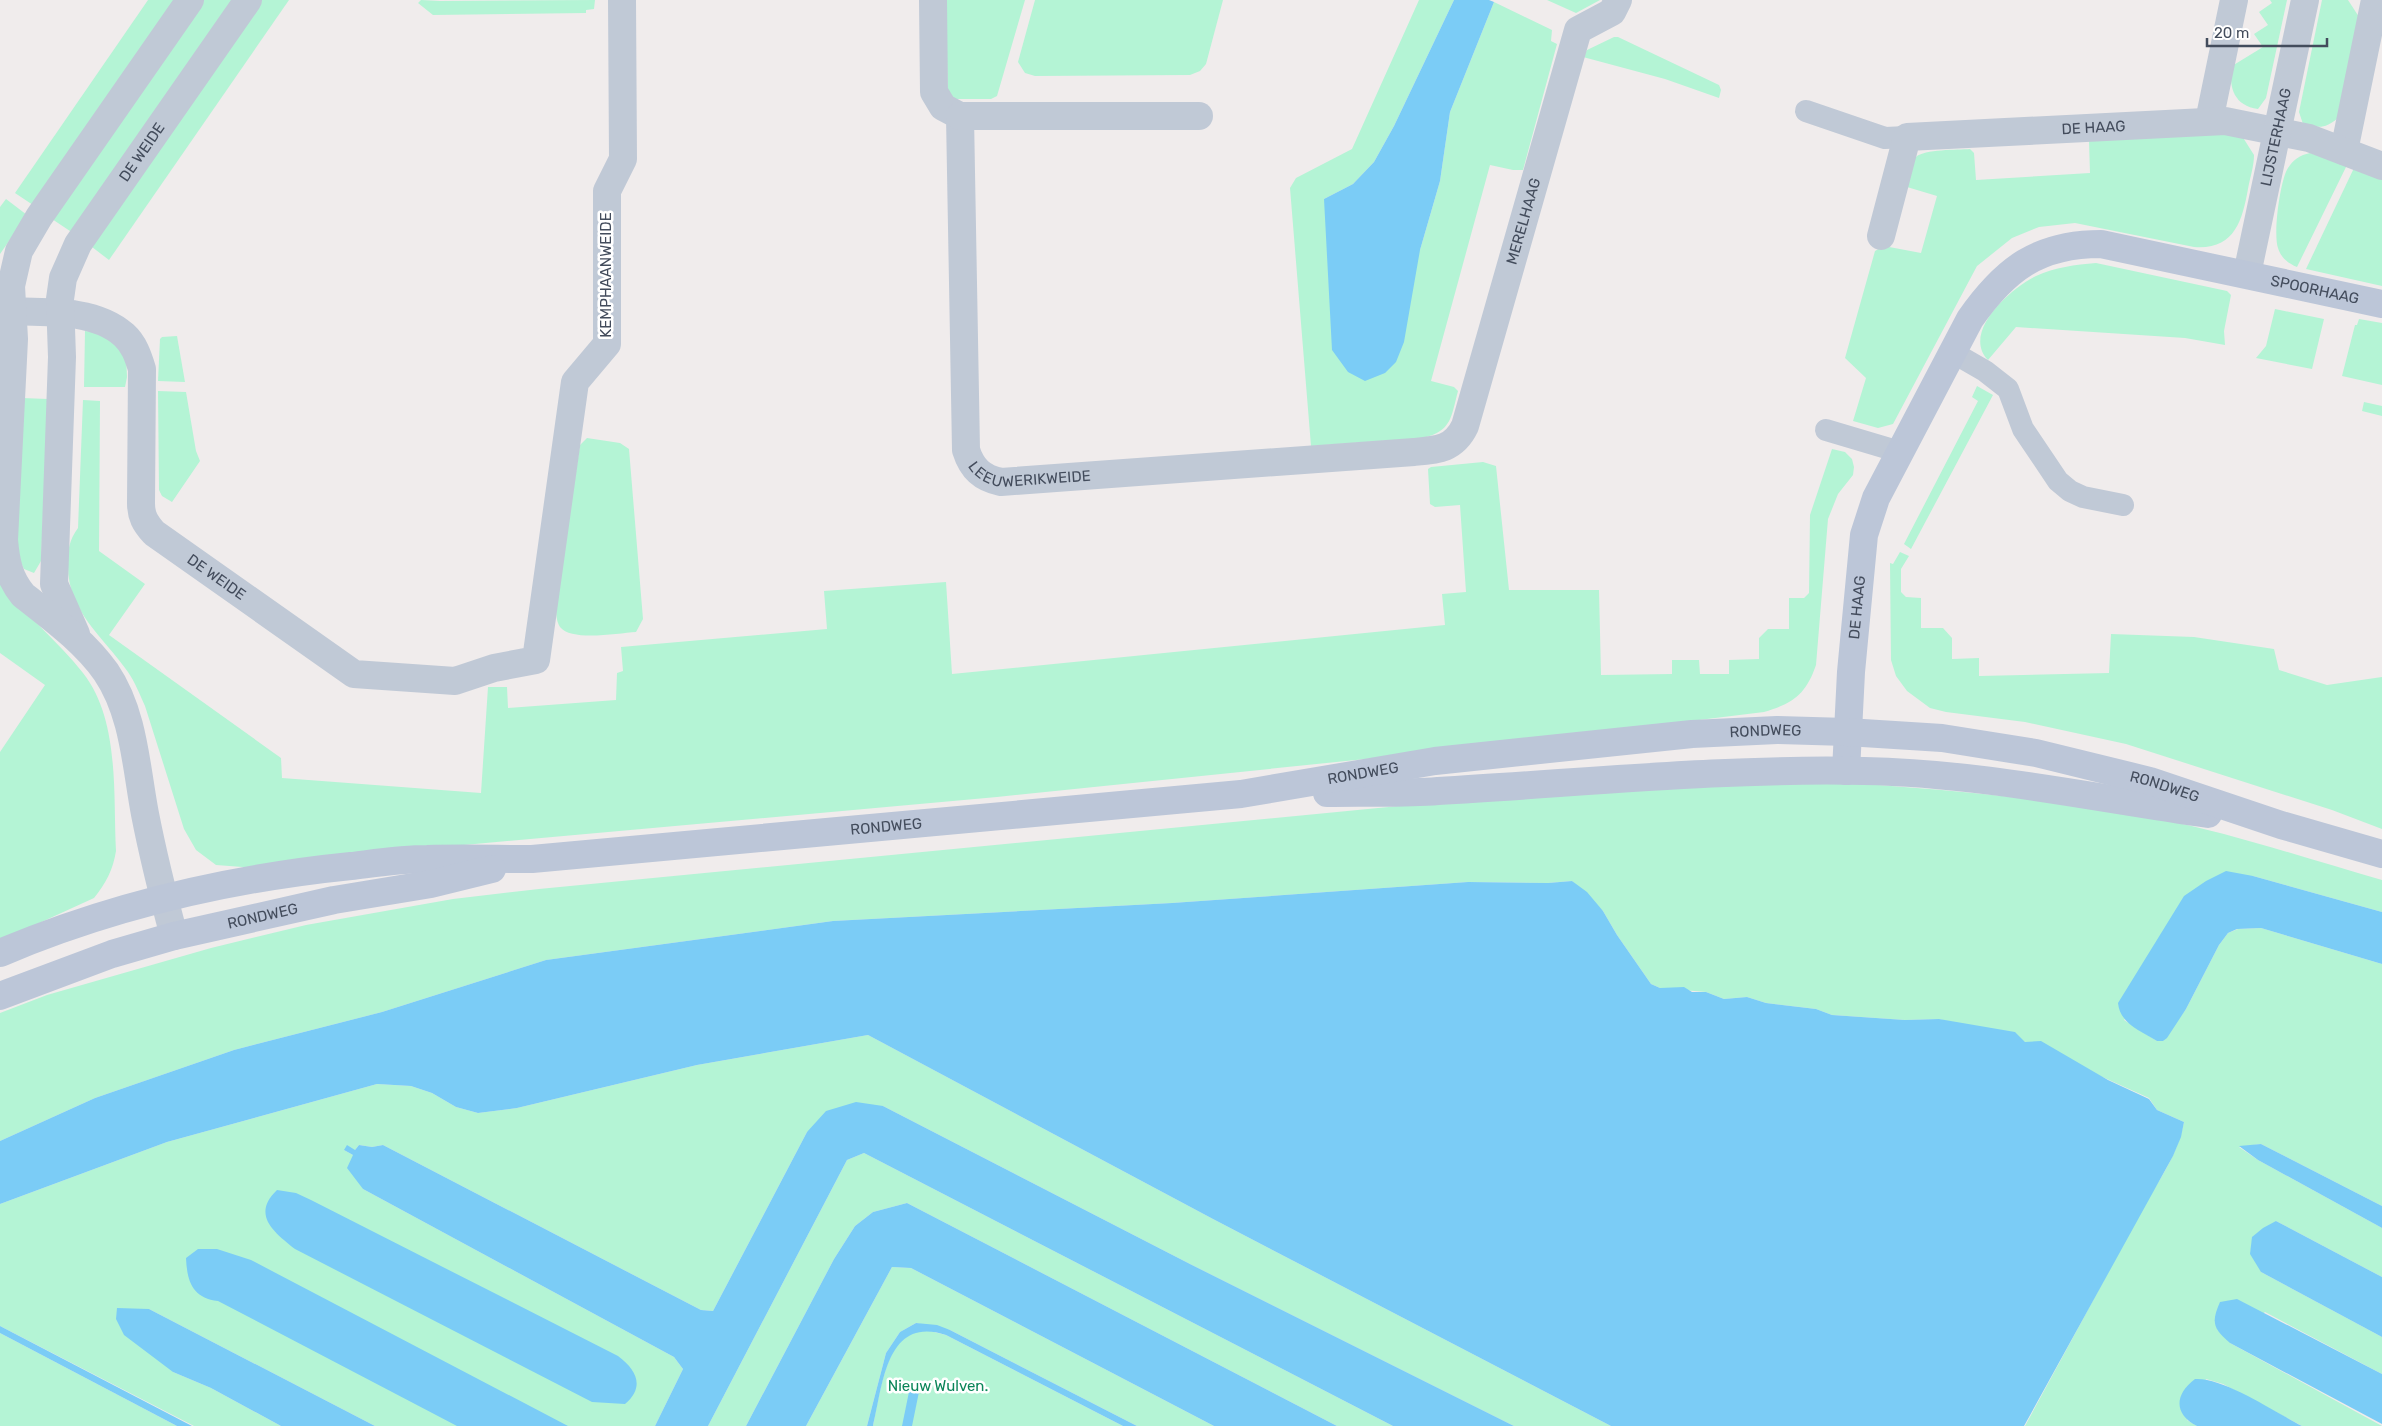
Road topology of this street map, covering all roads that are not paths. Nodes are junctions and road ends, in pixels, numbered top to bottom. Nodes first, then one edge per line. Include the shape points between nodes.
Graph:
1 (190, 0) edge
2 (248, 0) edge
3 (622, 0) edge
4 (933, 0) edge
5 (1618, 0) edge
6 (2234, 0) edge
7 (2305, 0) edge
8 (2375, 0) edge
9 (1806, 111) dead end
10 (960, 116) junction
11 (1199, 116) dead end
12 (2209, 121) junction
13 (2278, 130) junction
14 (1907, 137) junction
15 (2344, 151) junction
16 (2382, 166) edge
17 (1881, 236) dead end
18 (2247, 274) junction
19 (2382, 304) edge
20 (7, 311) edge
21 (60, 314) junction
22 (1952, 352) junction
23 (1826, 430) dead end
24 (1438, 450) joint
25 (1900, 452) junction
26 (2123, 505) dead end
27 (81, 643) junction
28 (536, 660) joint
29 (1847, 732) junction
30 (1846, 771) junction
31 (1241, 794) junction
32 (2282, 825) junction
33 (2382, 854) edge
34 (532, 859) junction
35 (164, 900) junction
36 (174, 936) junction
37 (0, 953) edge
38 (0, 996) edge

1 - 20 street, DE WEIDE via 29,233 19,250
2 - 21 street, DE WEIDE via 78,244 63,278
3 - 28 street, KEMPHAANWEIDE via 623,159 607,191 607,344 575,382
4 - 10 street via 934,92 943,107
5 - 24 street, MERELHAAG via 1612,12 1578,30 1465,426 1454,442
6 - 12 street
7 - 13 street, LIJSTERHAAG
8 - 15 street
9 - 14 lane, DE HAAG via 1884,138
10 - 11 street
10 - 24 street, LEEUWERIKWEIDE via 966,450 977,472 1001,482
12 - 13 street, DE HAAG
12 - 14 street, DE HAAG
13 - 15 street
13 - 18 street, LIJSTERHAAG
14 - 17 street
15 - 16 street
18 - 19 main road, SPOORHAAG
18 - 22 main road, DE HAAG via 2101,244 2048,251 2018,266 1988,292
20 - 21 street, DE WEIDE
20 - 27 street, DE WEIDE via 14,339 4,540 6,563 23,595
21 - 27 street, DE WEIDE via 62,357 54,584
21 - 28 street, DE WEIDE via 106,322 125,335 136,350 142,369 141,512 154,533 354,674 455,681 494,668
22 - 25 main road, DE HAAG
22 - 26 lane via 1998,379 2008,389 2023,430 2058,481 2083,497
23 - 25 lane
25 - 29 main road, DE HAAG via 1876,498 1864,535
27 - 35 street, DE WEIDE via 106,672 118,692 126,716
29 - 30 main road, DE HAAG
29 - 31 main road, RONDWEG via 1730,731 1635,739 1435,761
29 - 32 main road, RONDWEG via 1942,738 2046,756 2150,782
30 - 31 main road, RONDWEG via 1708,773 1436,792
30 - 32 main road, RONDWEG via 1986,781
31 - 34 main road, RONDWEG
32 - 33 main road, RONDWEG
34 - 35 main road, RONDWEG via 425,859 311,870
34 - 36 main road, RONDWEG via 431,884 334,900
35 - 36 street, DE WEIDE
35 - 37 main road, RONDWEG via 62,929
36 - 38 main road, RONDWEG via 112,954

